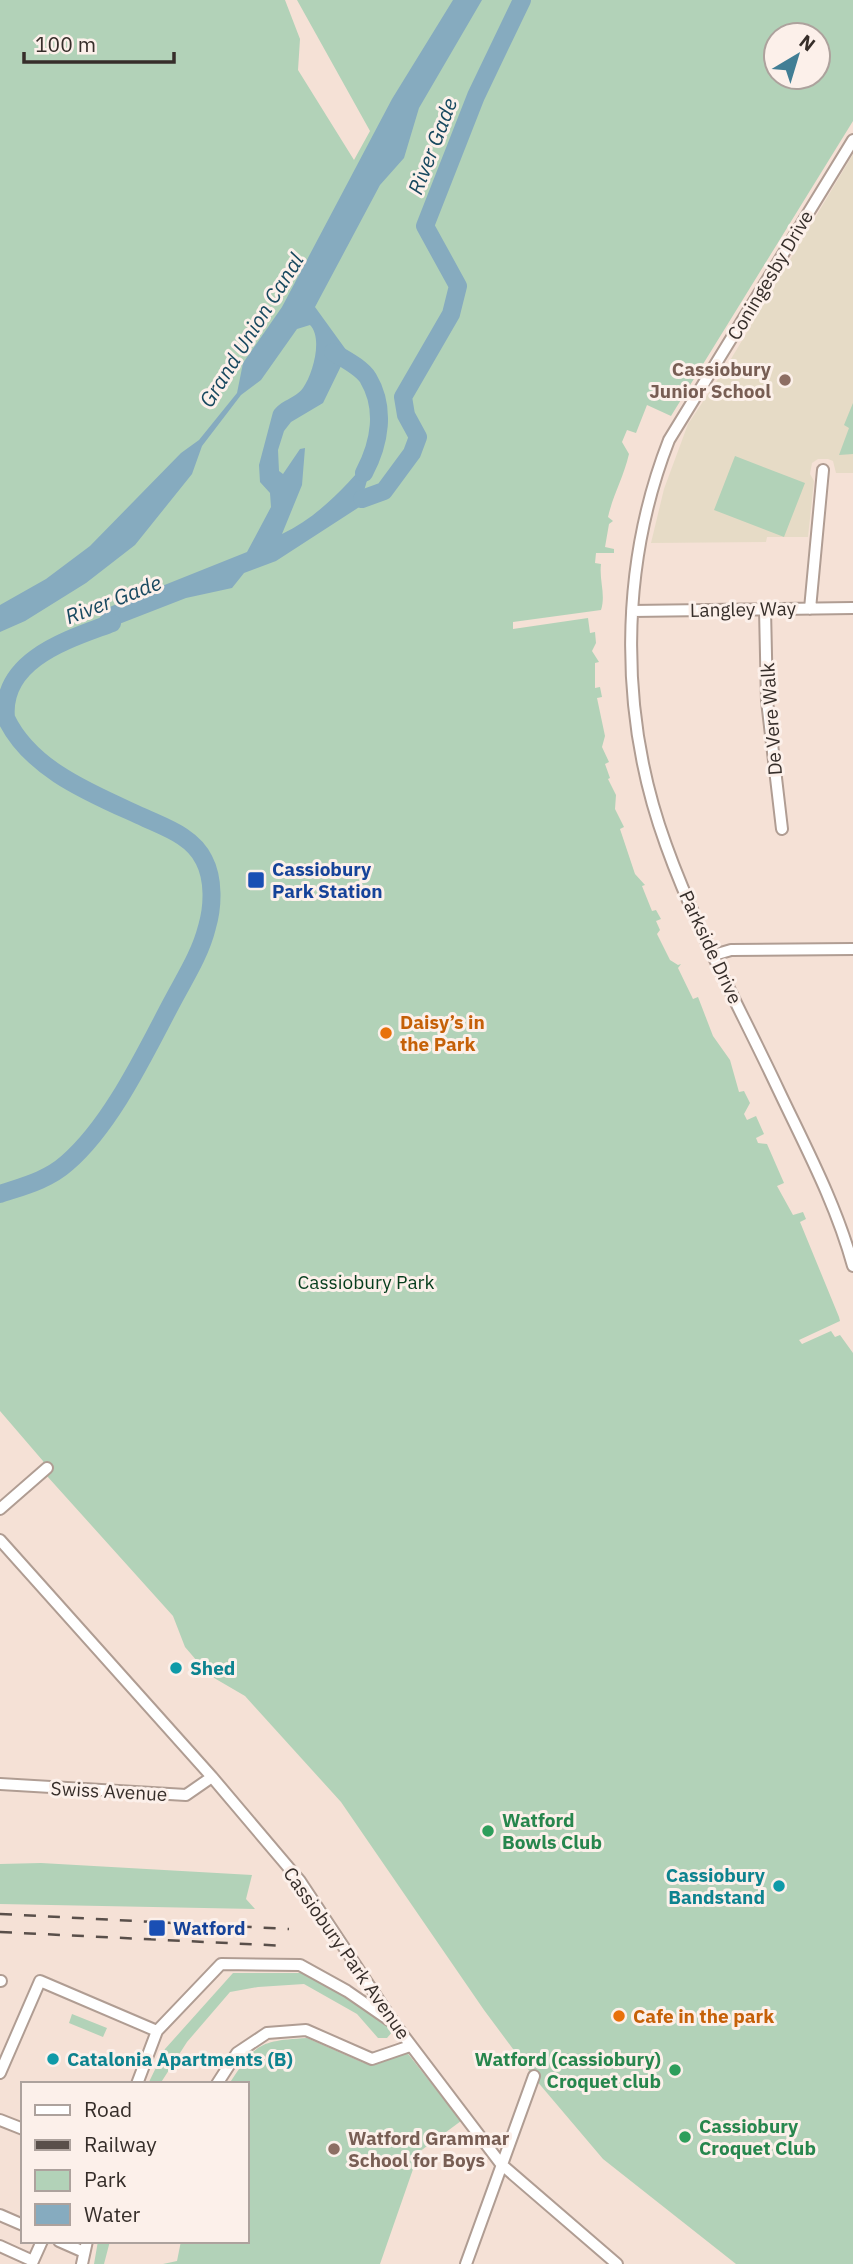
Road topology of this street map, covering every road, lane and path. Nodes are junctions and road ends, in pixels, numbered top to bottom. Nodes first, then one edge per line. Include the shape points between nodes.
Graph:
1 (853, 140) edge
2 (822, 470) dead end
3 (853, 608) edge
4 (765, 609) junction
5 (810, 609) junction
6 (632, 611) junction
7 (782, 829) dead end
8 (853, 949) edge
9 (714, 954) junction
10 (853, 1266) edge
11 (47, 1468) dead end
12 (0, 1509) edge
13 (0, 1540) edge
14 (212, 1777) junction
15 (0, 1784) edge
16 (394, 2024) junction
17 (157, 2031) junction
18 (410, 2046) junction
19 (0, 2073) edge
20 (534, 2076) dead end
21 (138, 2082) edge
22 (218, 2082) edge
23 (0, 2120) edge
24 (21, 2128) edge
25 (501, 2164) junction
26 (0, 2215) edge
27 (21, 2224) edge
28 (41, 2243) edge
29 (0, 2246) edge
30 (85, 2247) edge
31 (82, 2264) edge
32 (467, 2264) edge
33 (617, 2264) edge

1 - 6 street, Coningesby Drive via 669,440 641,539
2 - 5 street
3 - 5 street, Langley Way
4 - 5 street, Langley Way
4 - 6 street, Langley Way
4 - 7 street, De Vere Walk via 767,701
6 - 9 street, Parkside Drive via 633,696 648,780 666,846
8 - 9 street
9 - 10 street, Parkside Drive via 831,1200
11 - 12 street
13 - 14 street, Cassiobury Park Avenue
14 - 15 street, Swiss Avenue via 186,1795
14 - 16 street, Cassiobury Park Avenue via 300,1881
16 - 17 street via 300,1965 221,1964
16 - 18 street, Cassiobury Park Avenue
17 - 19 street via 40,1981
17 - 21 street
18 - 22 street via 372,2059 306,2030 267,2033 237,2053
18 - 25 street, Cassiobury Park Avenue
20 - 25 street
23 - 24 street
25 - 32 street
25 - 33 street, Cassiobury Park Avenue
26 - 27 street
28 - 29 street via 33,2261
30 - 31 street

